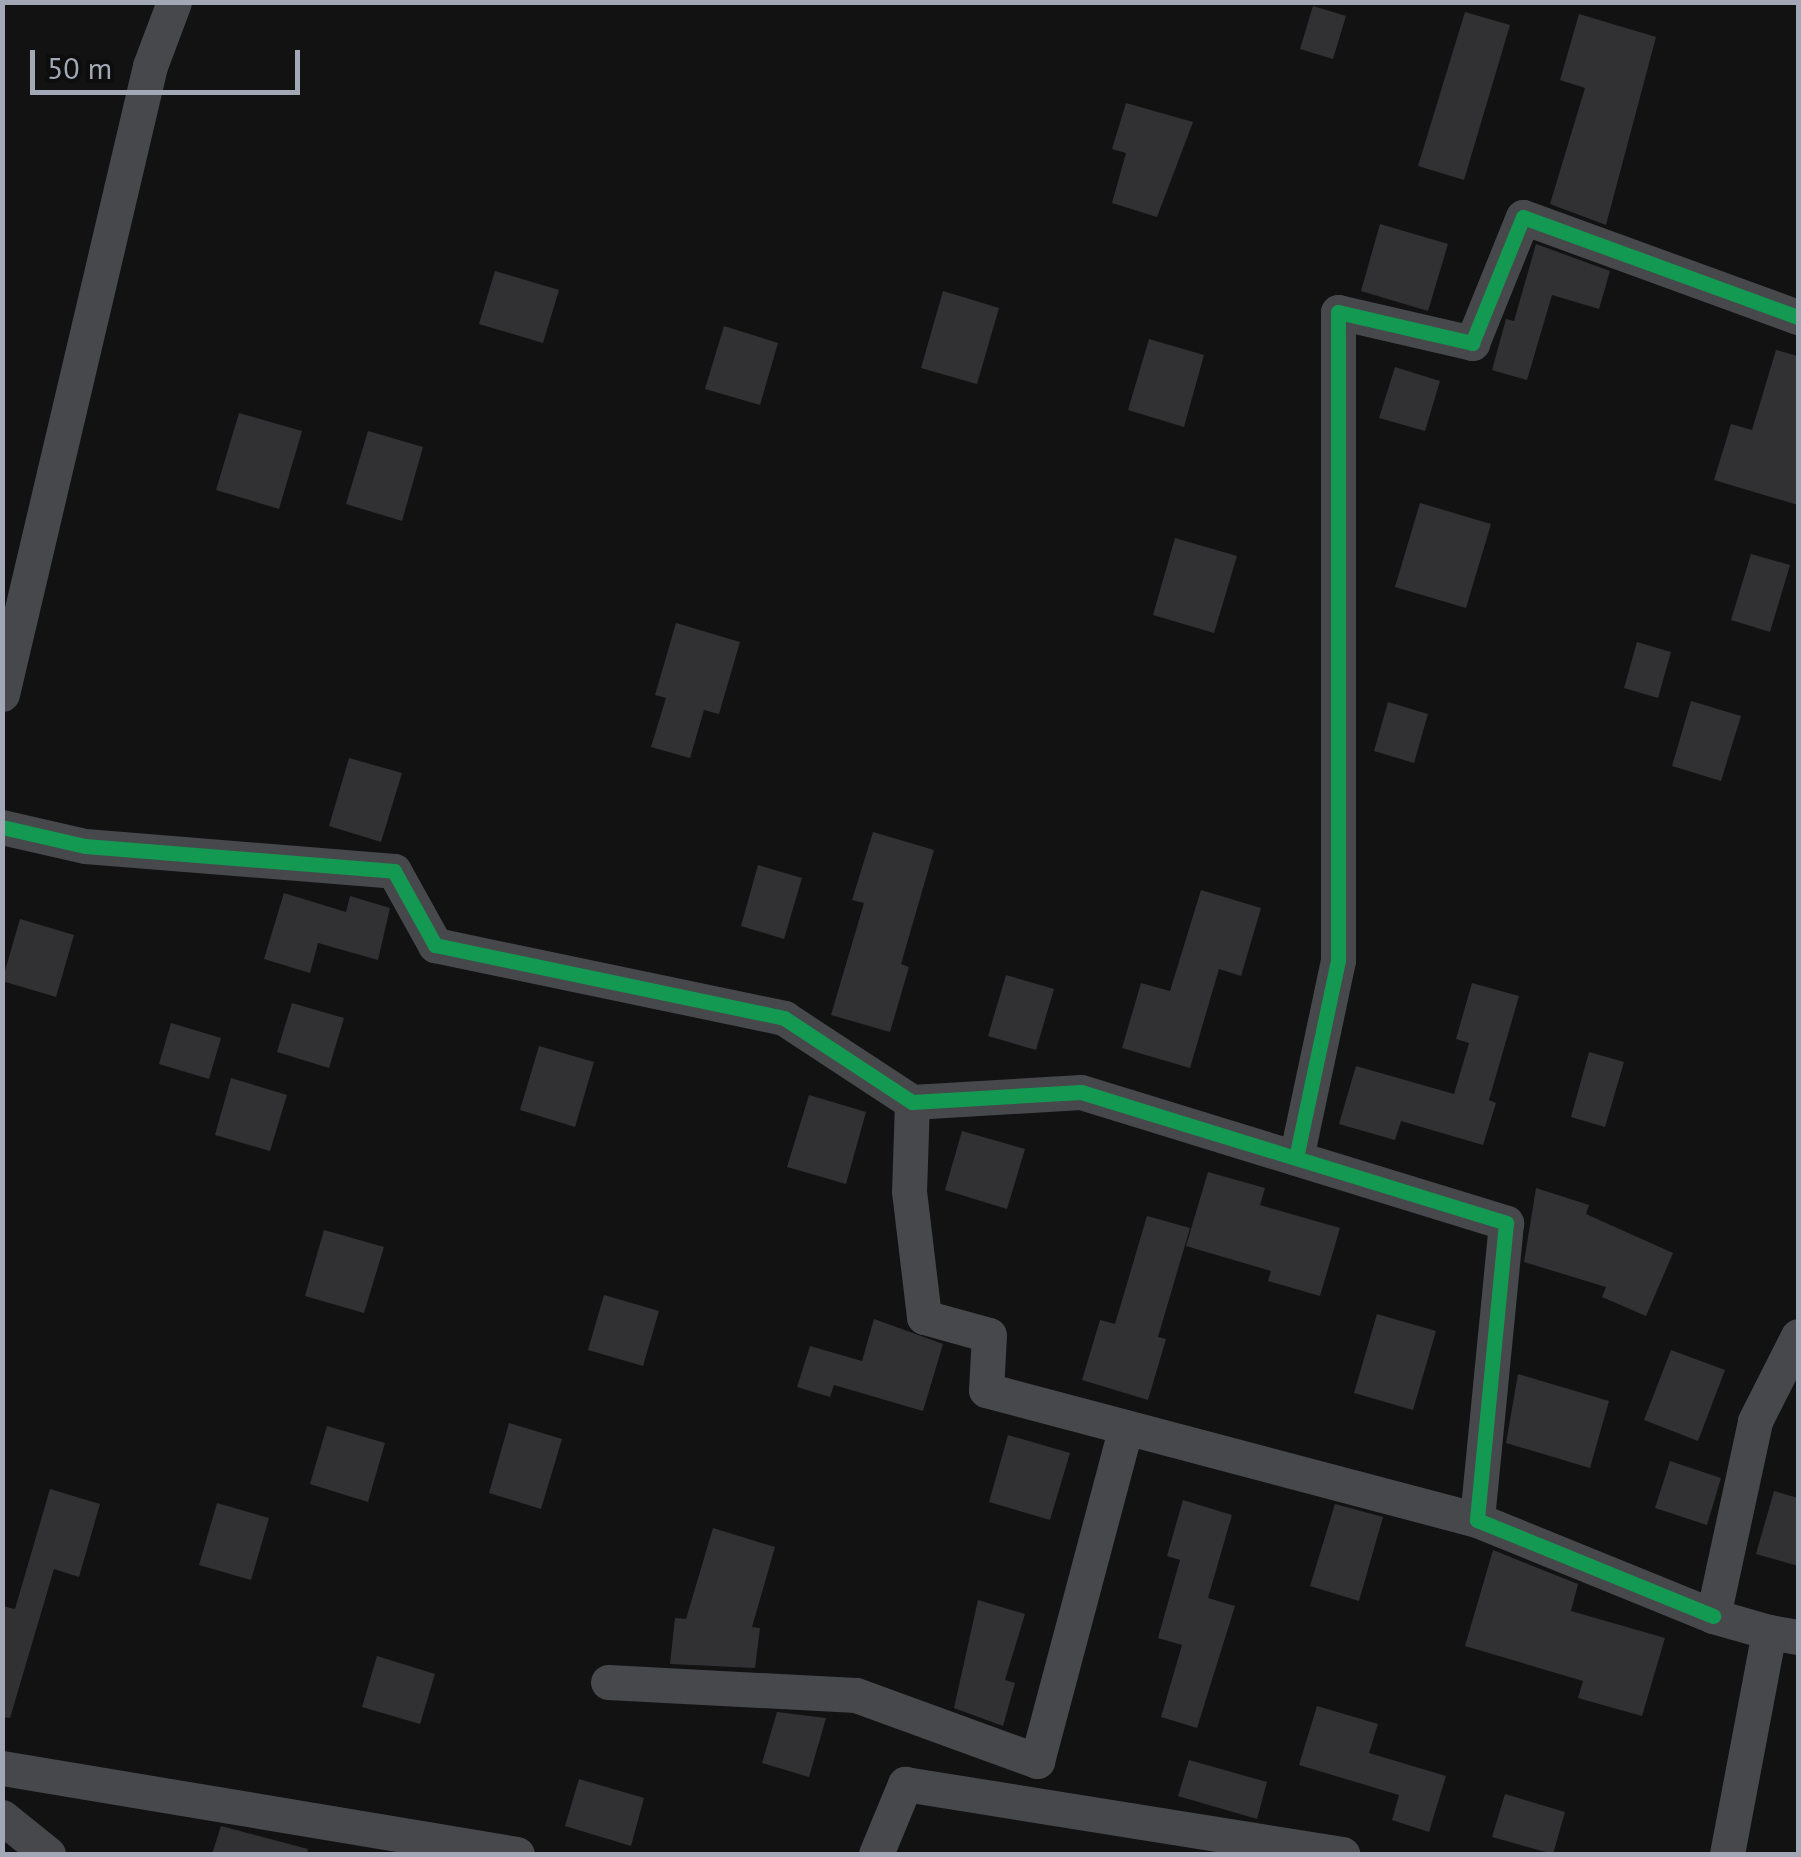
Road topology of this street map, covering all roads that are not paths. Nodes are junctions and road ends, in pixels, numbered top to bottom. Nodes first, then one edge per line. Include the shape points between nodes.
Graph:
1 (174, 2) edge
2 (1798, 317) edge
3 (2, 694) edge
4 (2, 827) edge
5 (912, 1102) junction
6 (1296, 1158) junction
7 (1798, 1336) edge
8 (1126, 1430) junction
9 (1478, 1520) junction
10 (1713, 1616) junction
11 (1784, 1634) edge
12 (608, 1682) dead end
13 (2, 1768) edge
14 (2, 1817) edge
15 (48, 1854) edge
16 (517, 1854) edge
17 (876, 1854) edge
18 (1342, 1854) edge
19 (1727, 1854) edge

1 - 3 street via 150,66
2 - 6 street via 1523,217 1472,343 1338,312 1338,960
4 - 5 street via 86,846 394,871 436,944 784,1018
5 - 6 street via 1081,1092
5 - 8 street via 909,1191 924,1316 989,1336 986,1390
6 - 9 street via 1506,1223
7 - 10 street via 1754,1421
8 - 9 street
8 - 12 street via 1037,1761 856,1695
9 - 10 street
10 - 11 street
11 - 19 street
13 - 16 street
14 - 15 street
17 - 18 street via 905,1784

